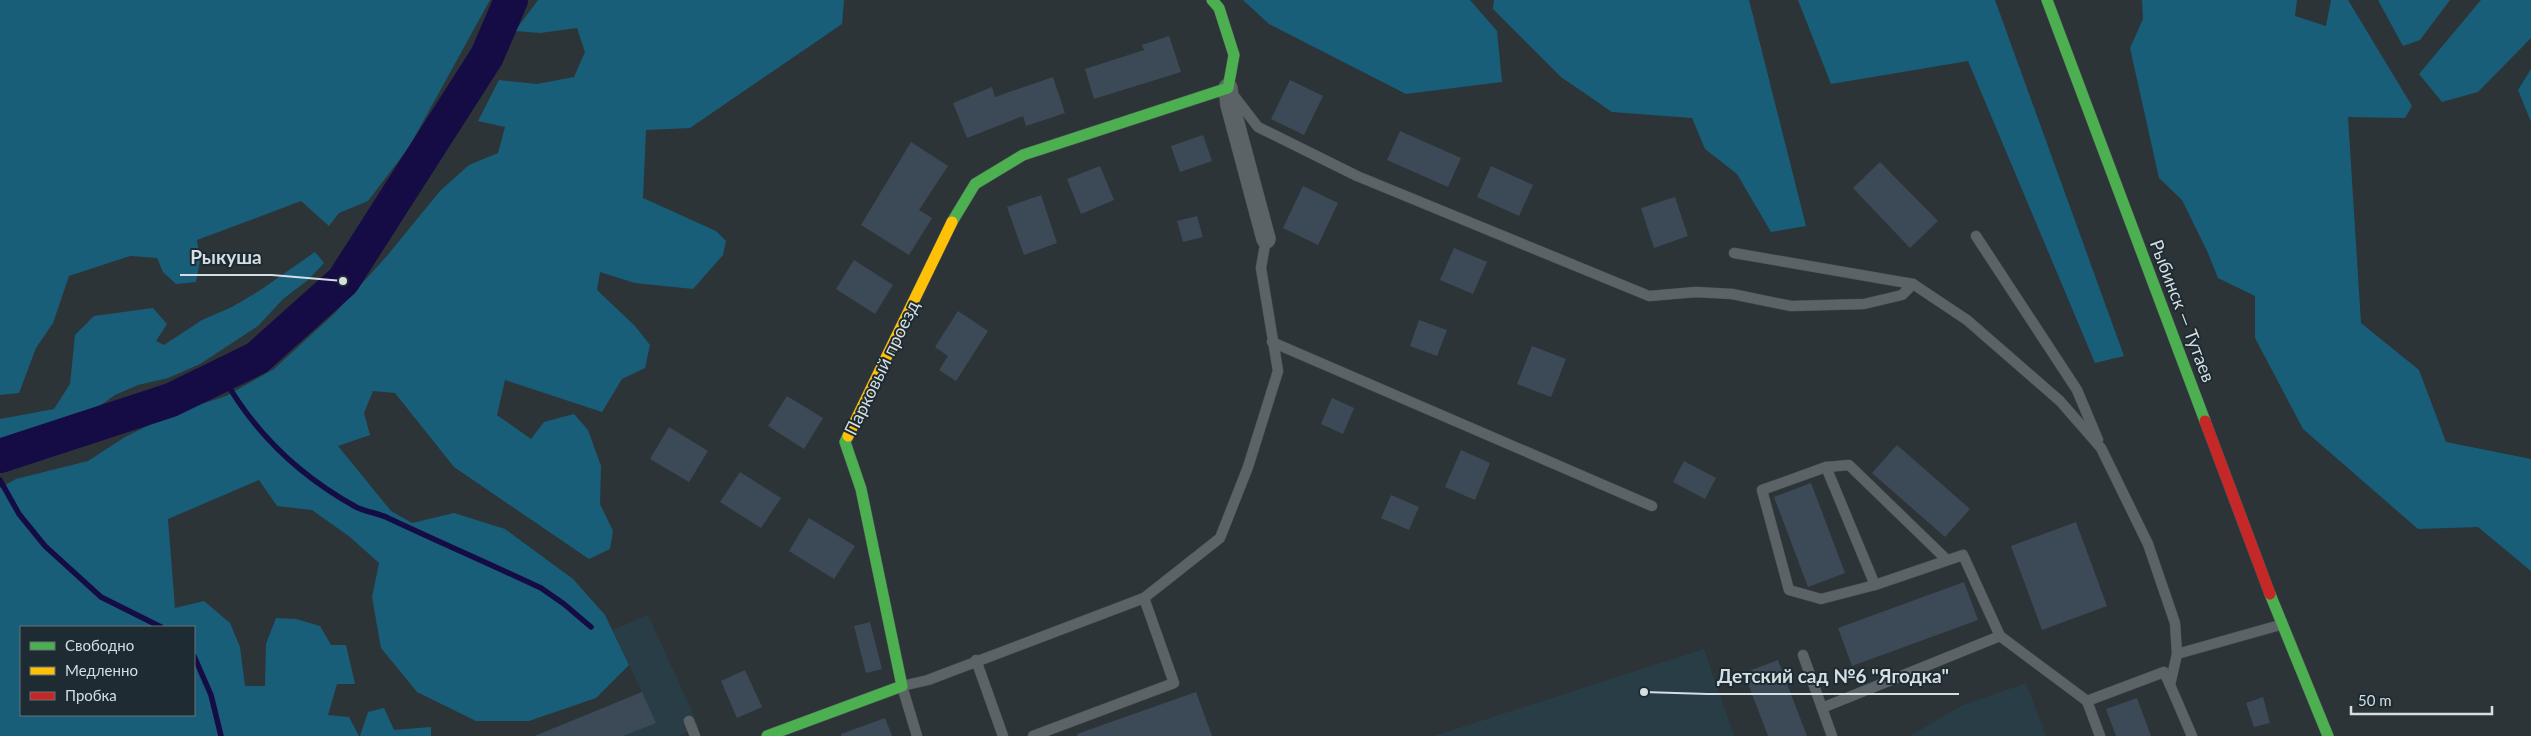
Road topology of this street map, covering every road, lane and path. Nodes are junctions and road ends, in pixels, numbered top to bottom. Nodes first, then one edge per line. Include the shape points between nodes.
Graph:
1 (1212, 0) edge
2 (2047, 0) edge
3 (1228, 88) junction
4 (1976, 236) dead end
5 (1266, 239) joint
6 (1734, 253) dead end
7 (1913, 284) junction
8 (1272, 342) junction
9 (2101, 448) junction
10 (1826, 467) junction
11 (1652, 506) dead end
12 (1948, 560) junction
13 (1874, 585) junction
14 (1144, 598) junction
15 (2283, 629) junction
16 (2000, 636) junction
17 (2176, 654) junction
18 (1803, 655) dead end
19 (976, 660) junction
20 (2170, 685) junction
21 (902, 686) junction
22 (2087, 701) junction
23 (1822, 708) junction
24 (688, 721) dead end
25 (695, 736) edge
26 (766, 736) edge
27 (917, 736) edge
28 (1003, 736) edge
29 (1033, 736) edge
30 (1832, 736) edge
31 (2100, 736) edge
32 (2192, 736) edge
33 (2316, 736) edge
34 (2328, 736) edge

1 - 3 street via 1219,8 1234,56
2 - 15 street, Рыбинск — Тутаев
3 - 5 street
3 - 7 lane via 1258,128 1357,176 1649,296 1696,292 1732,294 1791,306 1864,304 1902,295
3 - 21 street, Парковый проезд via 1023,155 975,184 954,220 845,442 861,489
4 - 9 lane via 2077,390
5 - 8 lane via 1261,268
6 - 7 lane
7 - 9 lane via 1967,320 2060,401
8 - 11 lane
8 - 14 lane via 1278,371 1248,467 1220,538
9 - 17 lane via 2148,544 2175,623
10 - 12 lane via 1849,465
10 - 13 lane
10 - 13 lane via 1762,490 1789,590 1821,599
12 - 13 lane
12 - 16 lane via 1963,555
14 - 19 lane
14 - 29 lane via 1174,683
15 - 17 lane
15 - 33 street
15 - 34 street
16 - 22 lane
16 - 23 lane
17 - 20 lane
18 - 23 lane
19 - 21 lane via 928,680
19 - 28 lane
20 - 22 lane via 2164,672
20 - 32 lane
21 - 26 street
21 - 27 lane
22 - 31 lane
23 - 30 lane
24 - 25 lane

